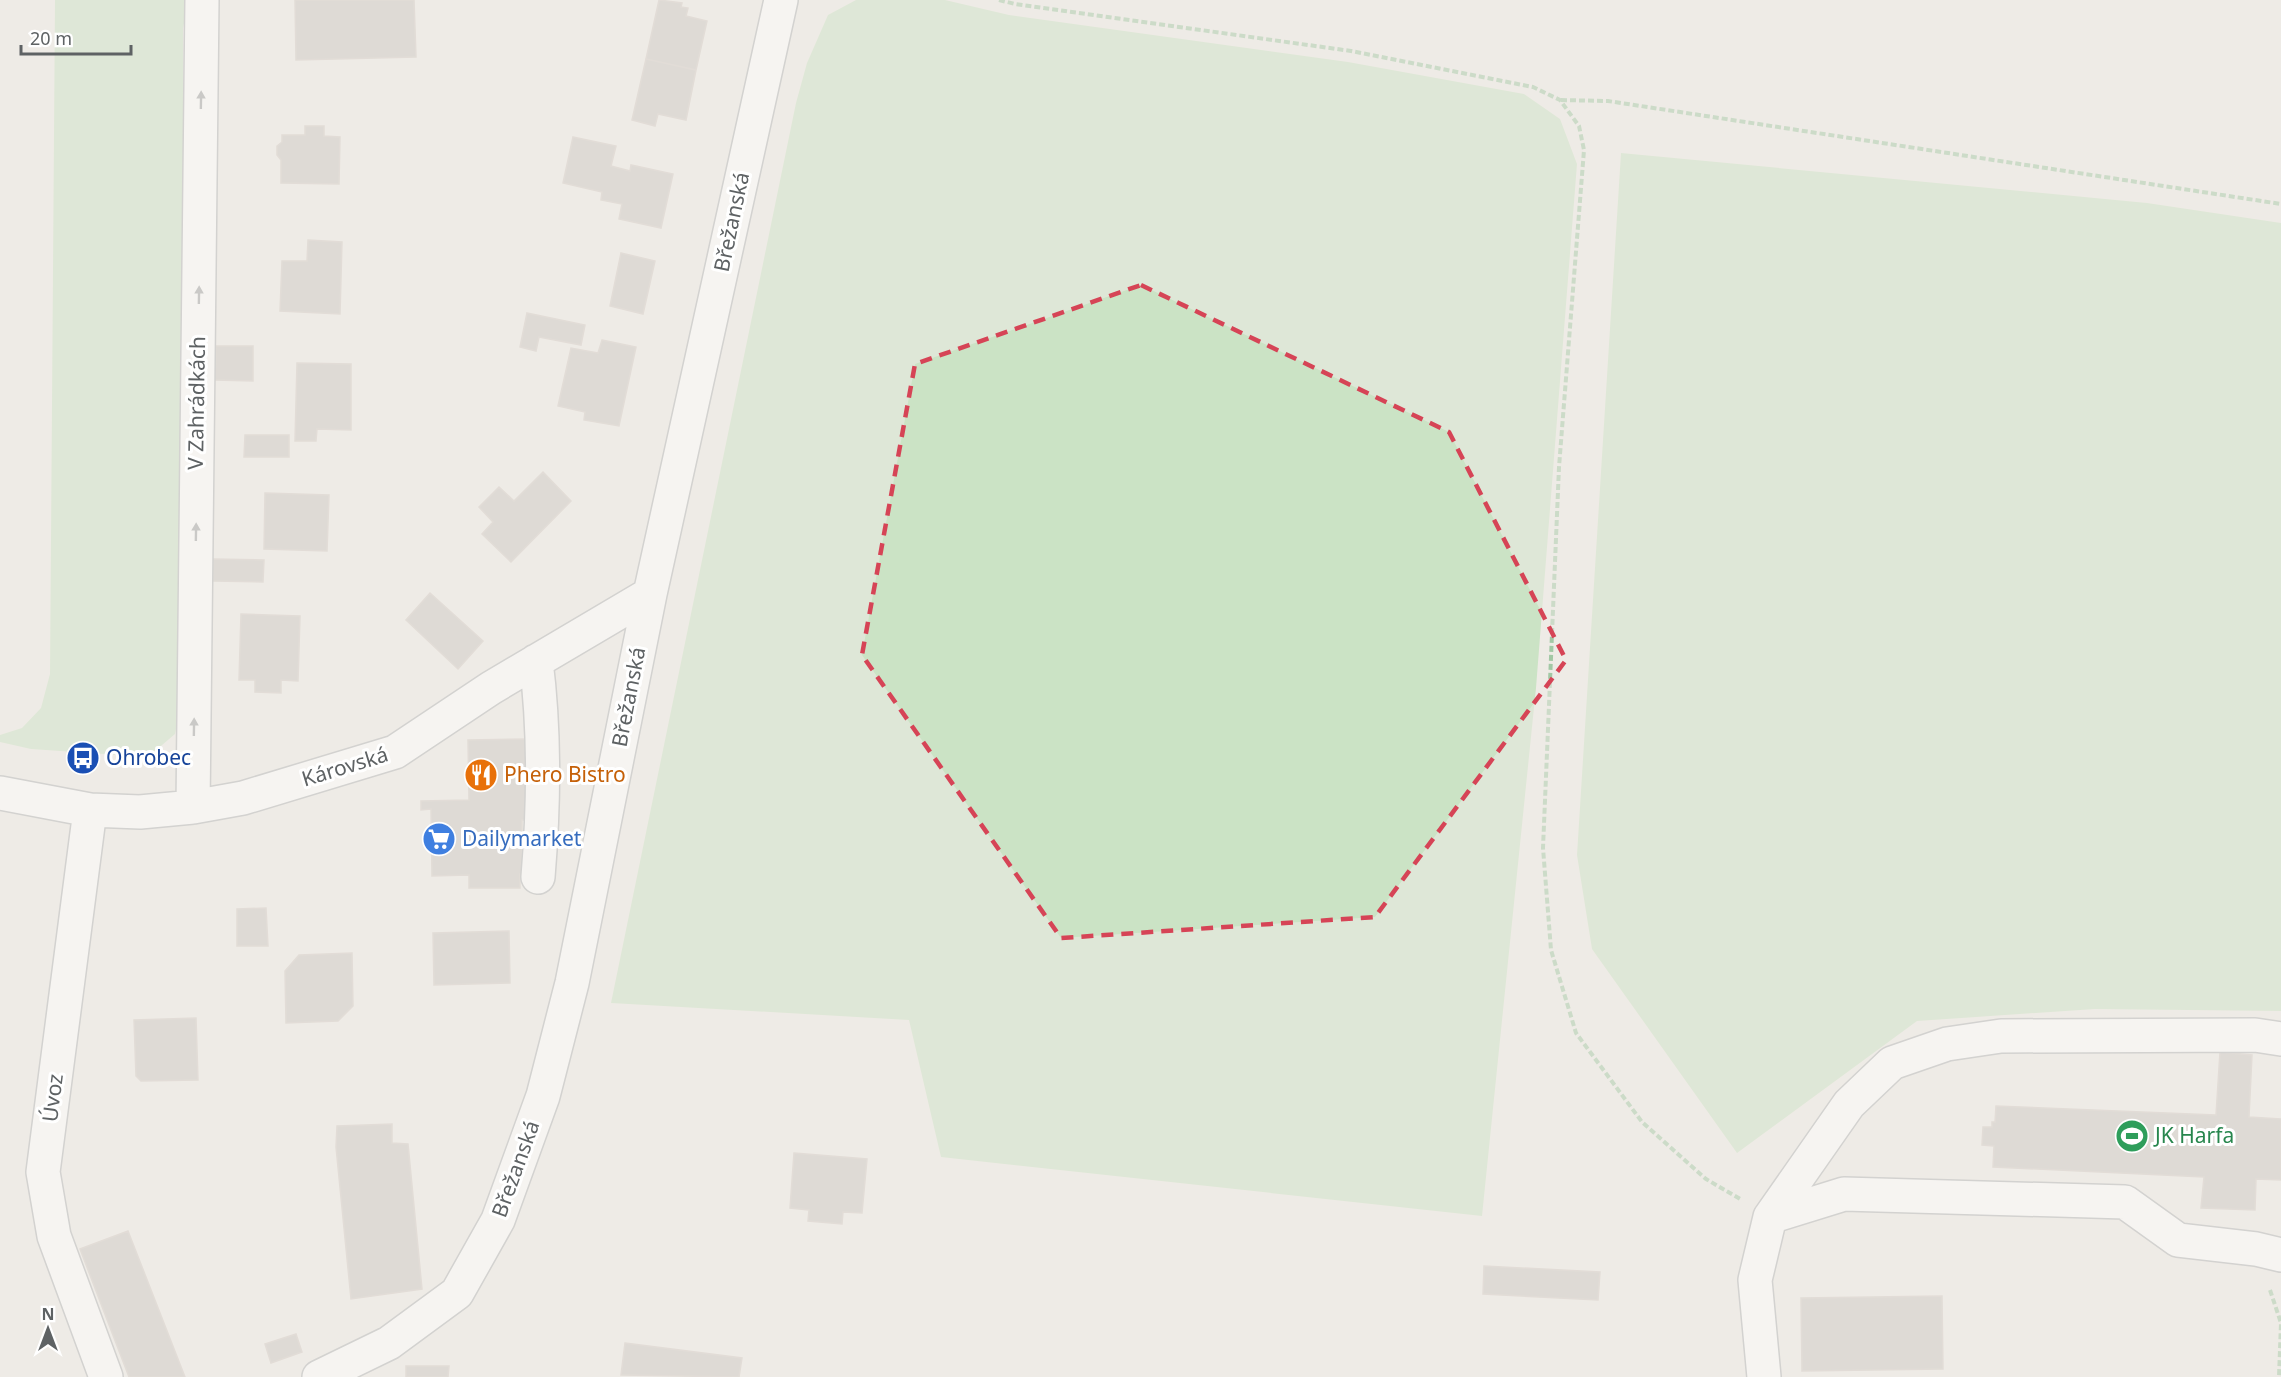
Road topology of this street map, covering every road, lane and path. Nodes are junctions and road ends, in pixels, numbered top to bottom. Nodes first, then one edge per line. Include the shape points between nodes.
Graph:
1 (202, 0) edge
2 (781, 0) edge
3 (999, 0) edge
4 (1560, 100) junction
5 (2281, 204) edge
6 (650, 594) junction
7 (536, 661) junction
8 (0, 793) edge
9 (193, 807) junction
10 (90, 810) junction
11 (538, 877) dead end
12 (2281, 1039) edge
13 (1770, 1217) junction
14 (2269, 1252) edge
15 (106, 1377) edge
16 (319, 1377) edge
17 (1764, 1377) edge
18 (2279, 1377) edge

9 -> 1 street, V Zahrádkách
2 - 6 street, Břežanská
3 - 4 path via 1351,51 1533,87
4 - 5 path via 1608,101
4 - 13 path via 1579,126 1584,150 1559,467 1543,848 1551,950 1576,1033 1642,1122 1706,1179
6 - 7 street, Károvská
6 - 16 street, Břežanská via 572,983 543,1096 498,1220 457,1293 389,1343
7 - 9 street, Károvská via 395,752 243,798
7 - 11 street via 542,704 543,822
8 - 10 street, Károvská
9 - 10 street, Károvská via 140,812
10 - 15 street, Úvoz via 43,1172 54,1236
12 - 13 street via 2254,1035 2001,1036 1947,1044 1892,1063 1849,1104
13 - 14 street via 1844,1194 2125,1202 2178,1240
13 - 17 street via 1755,1280
14 - 18 path via 2281,1323

